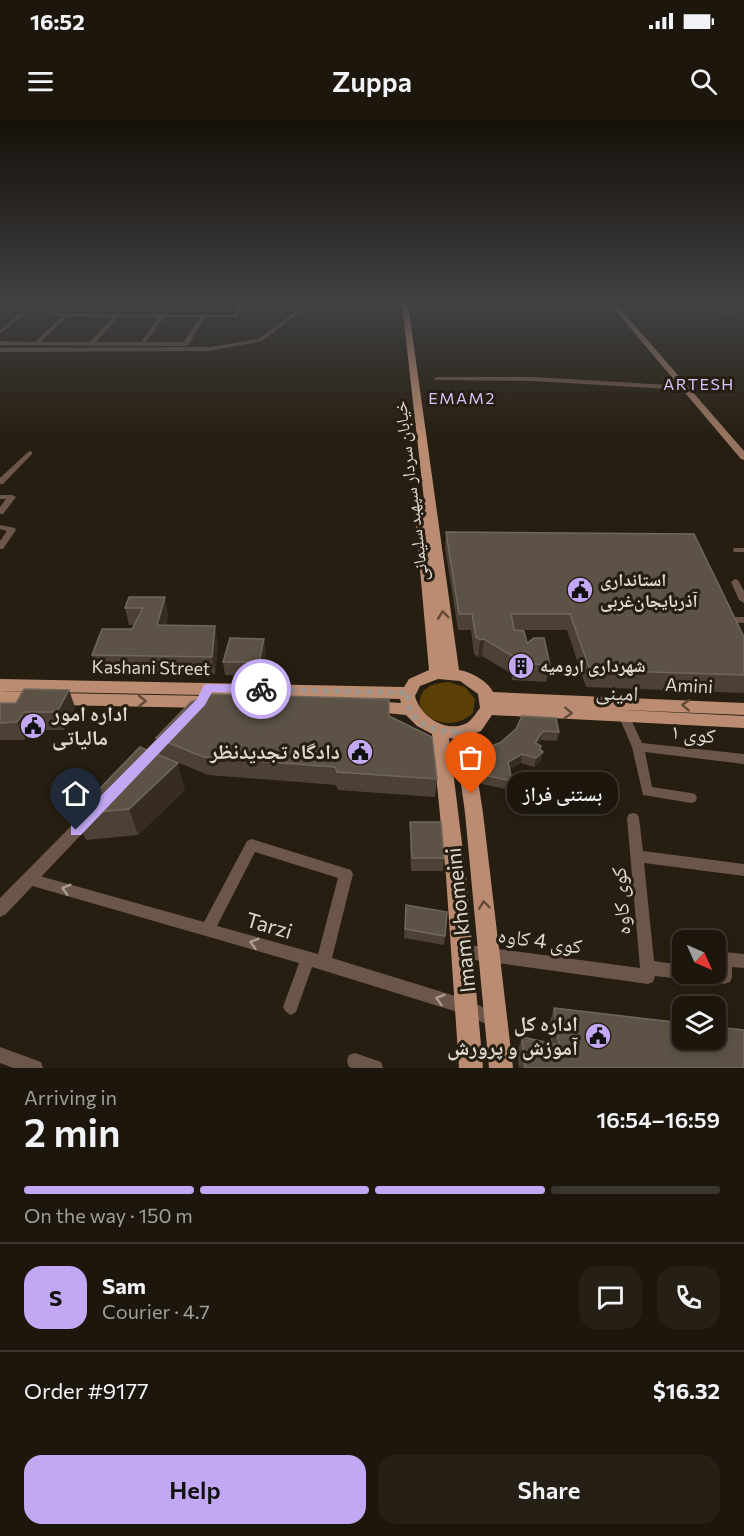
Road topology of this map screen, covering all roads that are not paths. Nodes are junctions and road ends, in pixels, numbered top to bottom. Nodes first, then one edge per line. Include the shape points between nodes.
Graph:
1 (219, 348) edge
2 (408, 348) edge
3 (651, 348) edge
4 (661, 348) edge
5 (0, 350) edge
6 (437, 379) dead end
7 (686, 388) junction
8 (696, 388) junction
9 (744, 444) edge
10 (30, 453) dead end
11 (744, 457) edge
12 (0, 482) edge
13 (0, 497) edge
14 (0, 512) edge
15 (0, 527) edge
16 (0, 547) edge
17 (735, 582) dead end
18 (744, 600) edge
19 (727, 620) edge
20 (744, 620) edge
21 (444, 673) junction
22 (0, 686) edge
23 (205, 695) junction
24 (0, 697) edge
25 (409, 701) junction
26 (488, 703) junction
27 (621, 709) junction
28 (744, 709) edge
29 (744, 722) edge
30 (440, 731) junction
31 (462, 731) junction
32 (638, 747) junction
33 (744, 759) edge
34 (136, 769) edge
35 (692, 798) dead end
36 (103, 803) edge
37 (633, 818) dead end
38 (637, 856) junction
39 (744, 870) edge
40 (29, 879) junction
41 (7, 894) edge
42 (0, 909) edge
43 (207, 930) junction
44 (461, 951) junction
45 (490, 956) junction
46 (726, 958) edge
47 (315, 961) junction
48 (744, 961) edge
49 (648, 972) junction
50 (672, 972) edge
51 (291, 1007) dead end
52 (465, 1007) junction
53 (495, 1020) junction
54 (0, 1055) edge
55 (355, 1061) dead end
56 (35, 1068) edge
57 (375, 1068) edge
58 (471, 1068) edge
59 (501, 1068) edge

1 - 5 street
2 - 21 main road, خیابان سردار سپهبد سلیمانی
3 - 7 main road
4 - 8 main road
6 - 7 street via 533,379
7 - 8 main road
7 - 11 main road
8 - 9 main road
10 - 12 street
13 - 14 street via 12,497
15 - 16 street via 12,530
17 - 18 street
19 - 20 street
21 - 25 main road via 416,682
21 - 26 main road via 472,680
22 - 23 main road, Kashani Street
24 -> 23 main road
23 - 25 main road
23 - 34 street
25 - 30 main road via 420,722
26 - 27 main road, امینی
26 - 31 main road via 480,723
28 -> 27 main road, Amini
27 - 29 main road, امینی
27 - 32 street
30 - 31 main road
30 - 44 main road, Imam khomeini
45 -> 31 main road, Imam khomeini
32 - 33 street, کوی ۱
32 - 35 street via 647,791
36 - 40 street
37 - 38 street
38 - 39 street, کوی کاوه
38 - 49 street, کوی کاوه
40 - 41 street
43 -> 40 street, Tarzi
41 - 42 street
47 -> 43 street, Tarzi
43 - 47 street via 252,845 346,874
44 - 45 street, کوی 4 کاوه
44 - 52 main road, Imam khomeini
45 - 49 street, کوی 4 کاوه
45 - 53 main road, Imam khomeini
46 - 48 street
47 - 51 street
52 -> 47 street, Tarzi
49 - 50 street, کوی 4 کاوه
52 - 53 street, Tarzi
52 - 58 main road, Imam khomeini
53 - 59 main road, Imam khomeini
54 - 56 street
55 - 57 street

